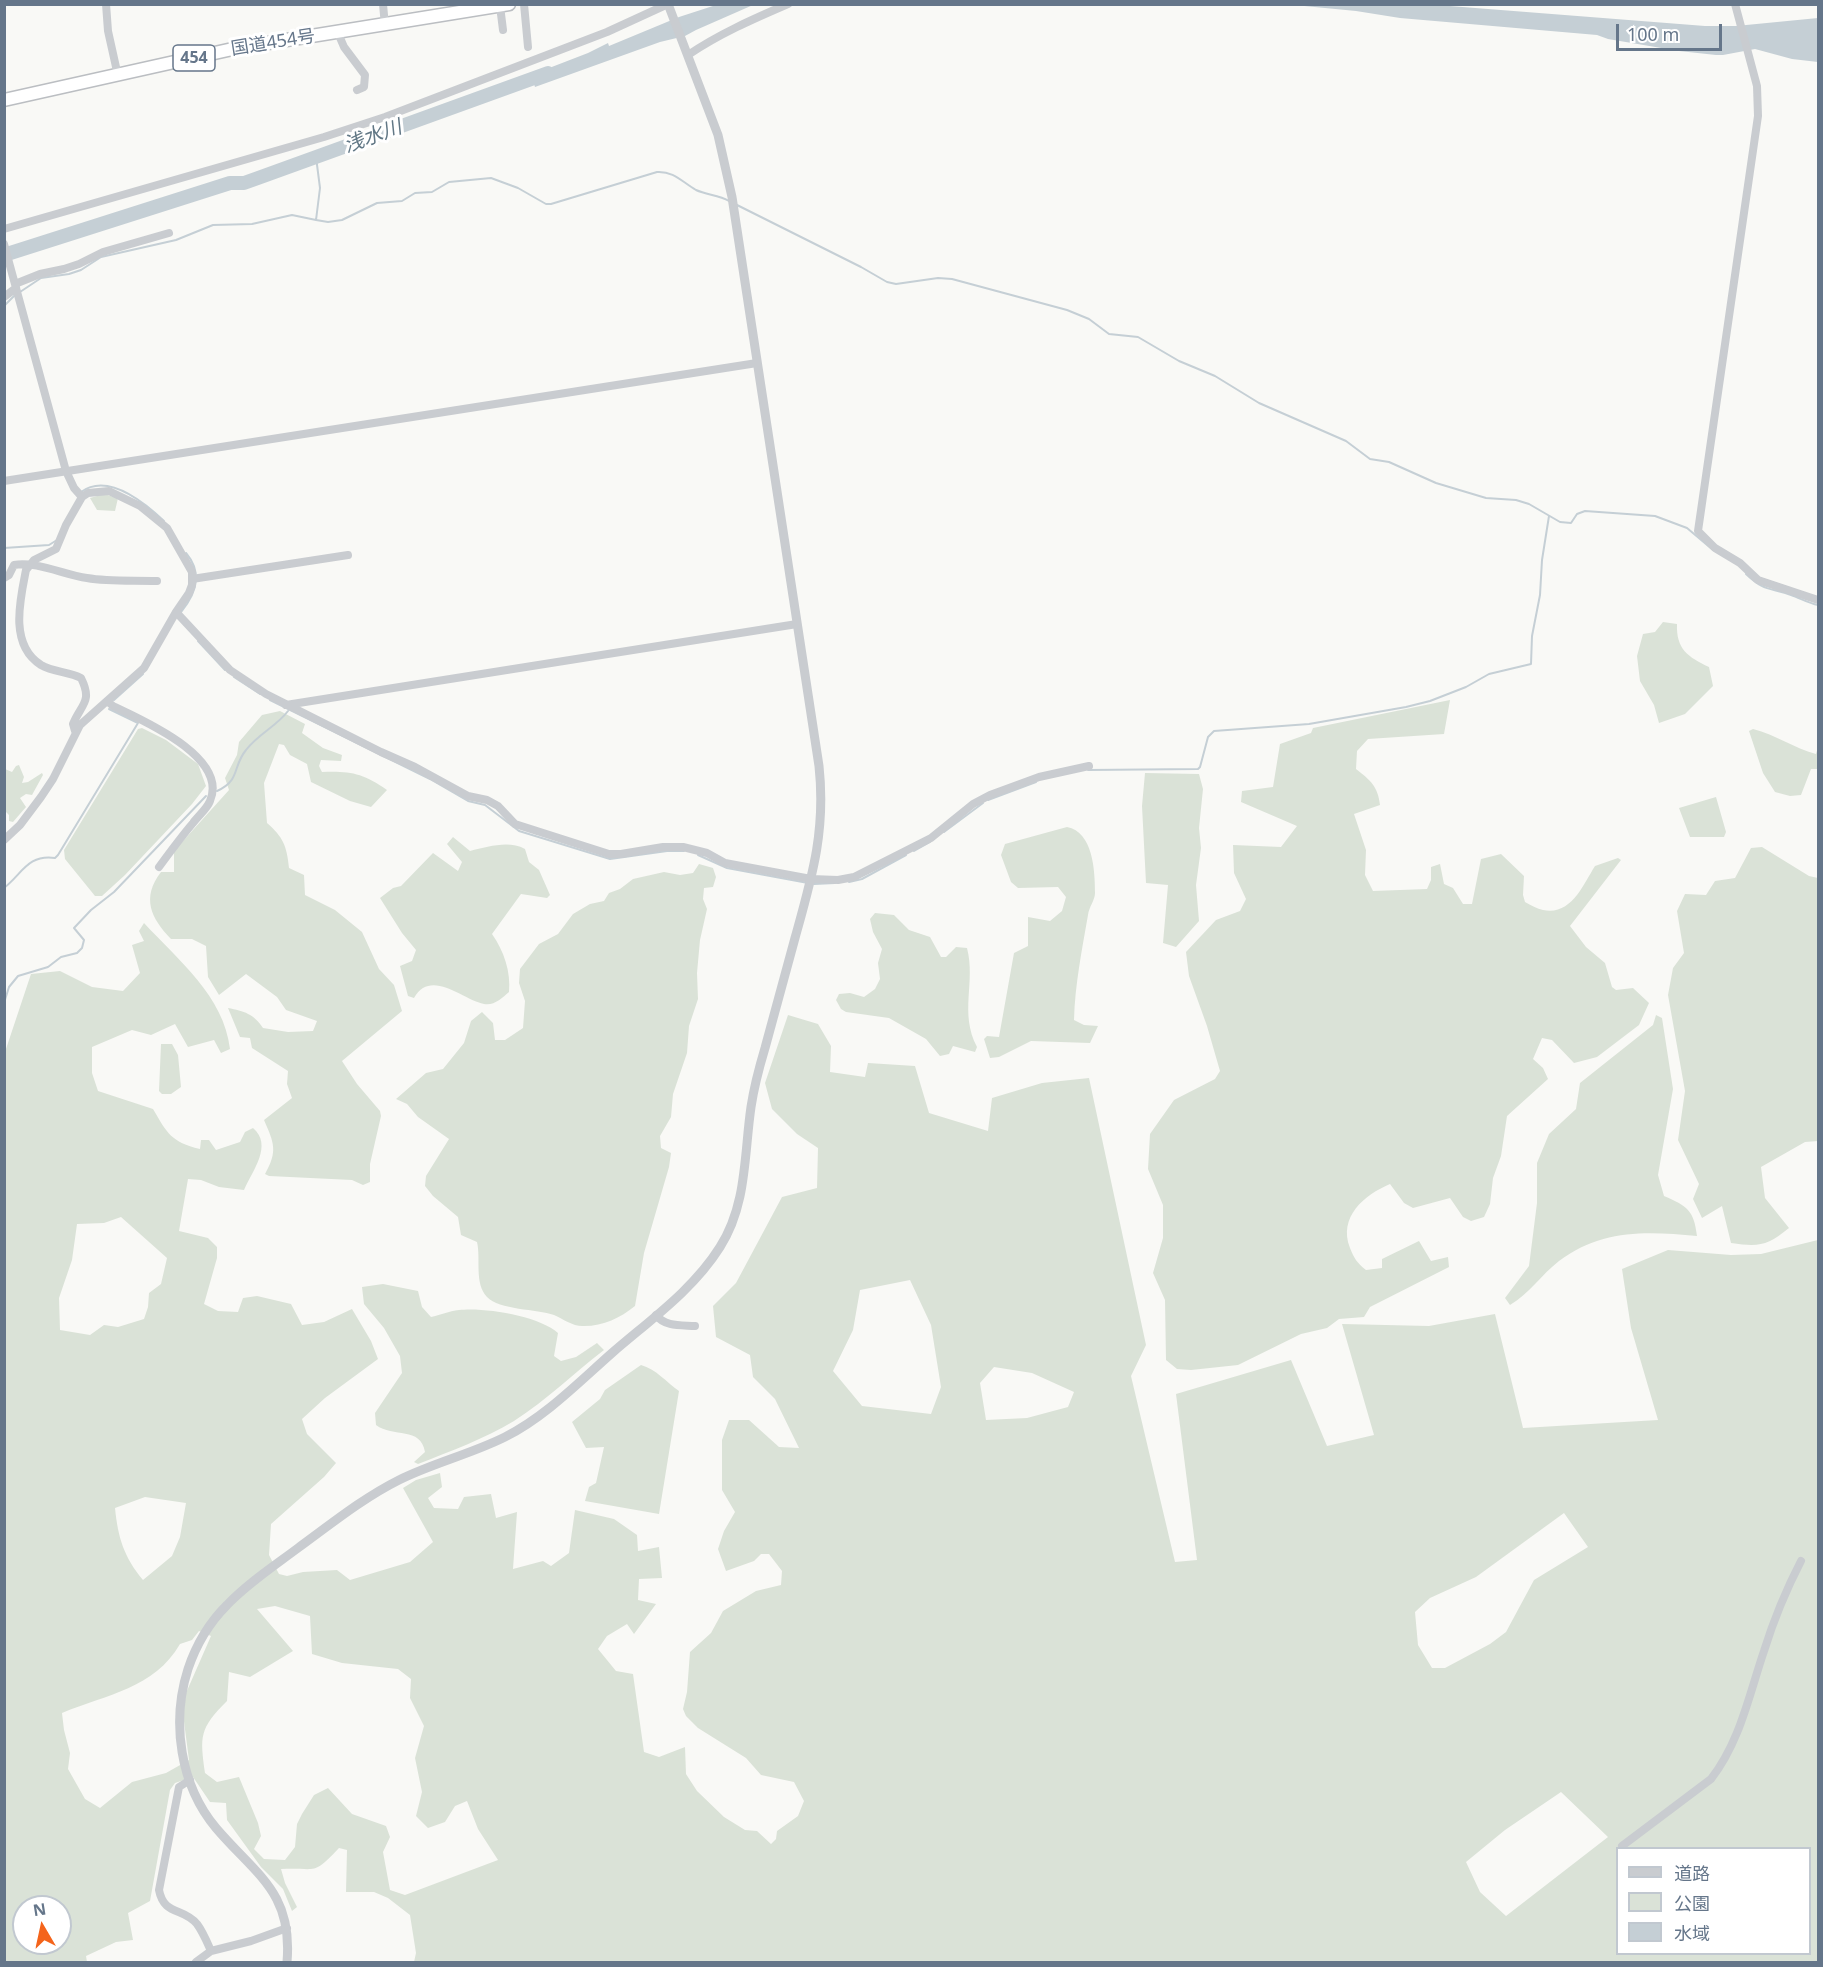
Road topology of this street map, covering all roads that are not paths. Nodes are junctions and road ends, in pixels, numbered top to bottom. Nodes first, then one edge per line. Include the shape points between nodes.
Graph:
1 (106, 4) edge
2 (383, 4) edge
3 (524, 4) edge
4 (788, 4) edge
5 (1735, 4) edge
6 (504, 5) edge
7 (668, 6) edge
8 (385, 26) junction
9 (503, 30) dead end
10 (338, 33) junction
11 (528, 47) dead end
12 (686, 51) junction
13 (118, 76) junction
14 (357, 90) dead end
15 (4, 100) edge
16 (4, 229) edge
17 (169, 233) dead end
18 (4, 244) edge
19 (15, 283) junction
20 (4, 297) edge
21 (757, 363) junction
22 (66, 471) junction
23 (4, 481) edge
24 (82, 497) junction
25 (348, 555) dead end
26 (30, 565) junction
27 (4, 578) edge
28 (192, 579) junction
29 (157, 581) dead end
30 (1818, 600) edge
31 (176, 612) junction
32 (797, 624) junction
33 (107, 701) junction
34 (286, 705) junction
35 (75, 731) junction
36 (1089, 766) dead end
37 (4, 840) edge
38 (159, 867) dead end
39 (811, 879) junction
40 (656, 1314) junction
41 (695, 1326) dead end
42 (1801, 1561) dead end
43 (190, 1780) junction
44 (1622, 1846) dead end
45 (287, 1928) junction
46 (211, 1951) junction
47 (196, 1962) edge
48 (287, 1962) edge

1 - 13 street
2 - 8 street
3 - 11 street
4 - 12 street
5 - 30 street via 1757,86 1758,116 1698,531 1758,580
6 - 8 highway, 国道454号 / 454
6 - 9 street
7 - 12 street
7 - 16 street via 385,117
8 - 10 highway, 国道454号 / 454
10 - 13 highway, 国道454号 / 454 via 247,46
10 - 14 street via 365,75 364,87
12 - 21 street via 725,158
13 - 15 highway, 国道454号 / 454
17 - 19 street
18 - 19 street
19 - 20 street
19 - 22 street
21 - 22 street
21 - 32 street
22 - 23 street
22 - 24 street
24 - 26 street via 56,549
24 - 28 street via 109,491 140,506 166,528 189,565
25 - 28 street
26 - 27 street via 14,565
26 - 29 street via 91,579
26 - 35 street via 19,608 21,637 43,666 81,678 87,693 84,708 74,724
28 - 31 street via 189,593
31 - 33 street via 144,668
31 - 34 street via 230,670
32 - 34 street
32 - 39 street via 821,783 820,835
33 - 35 street
33 - 38 street via 171,736 194,753 210,777 210,801
34 - 39 street via 468,796 487,800 524,828 609,854 682,847 707,853 725,863
35 - 37 street via 41,798
36 - 39 street via 1039,777 990,795 931,838 854,877
39 - 40 street via 756,1080 744,1183 734,1219 704,1270
40 - 41 street via 667,1324
40 - 43 street via 522,1427 380,1490 226,1605 201,1640 184,1684 179,1721
42 - 44 street via 1779,1605 1747,1708 1720,1768 1711,1779
43 - 45 street via 214,1825 275,1895
43 - 46 street via 179,1787 159,1890 168,1908 197,1925
45 - 46 street
45 - 48 street
46 - 47 street

